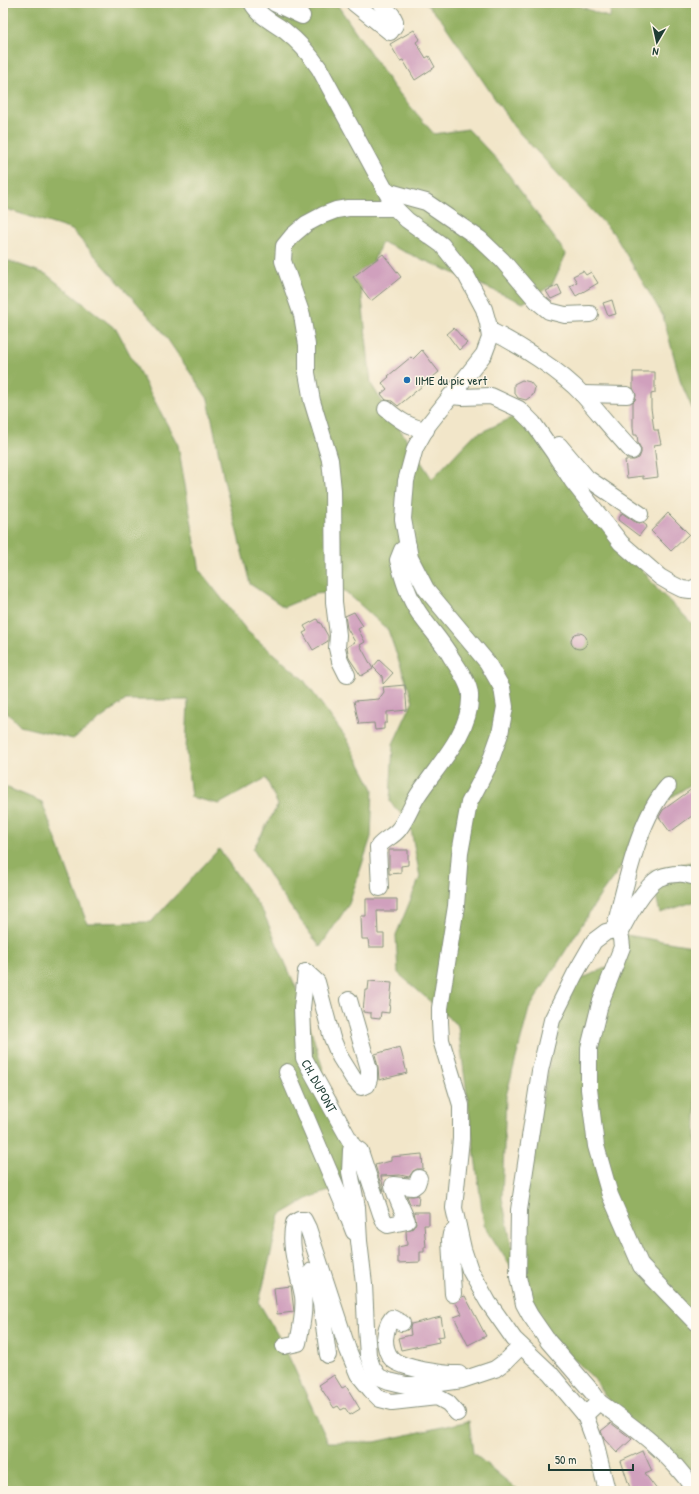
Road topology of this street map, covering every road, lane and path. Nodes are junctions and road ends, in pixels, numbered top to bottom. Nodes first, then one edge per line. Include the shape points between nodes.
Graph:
1 (257, 3) edge
2 (274, 3) edge
3 (354, 3) edge
4 (380, 3) edge
5 (302, 16) dead end
6 (386, 191) junction
7 (395, 208) junction
8 (590, 314) dead end
9 (489, 330) junction
10 (463, 381) junction
11 (582, 394) junction
12 (627, 395) dead end
13 (450, 396) junction
14 (491, 396) junction
15 (386, 409) dead end
16 (519, 409) junction
17 (426, 430) junction
18 (632, 451) dead end
19 (640, 514) dead end
20 (408, 546) junction
21 (696, 587) edge
22 (347, 675) dead end
23 (668, 786) dead end
24 (696, 877) edge
25 (380, 888) dead end
26 (617, 932) junction
27 (349, 1000) dead end
28 (287, 1072) dead end
29 (354, 1148) junction
30 (419, 1178) dead end
31 (458, 1227) junction
32 (359, 1244) junction
33 (314, 1246) junction
34 (453, 1294) dead end
35 (402, 1323) dead end
36 (696, 1323) edge
37 (284, 1346) dead end
38 (521, 1346) junction
39 (328, 1356) dead end
40 (480, 1374) junction
41 (427, 1385) junction
42 (378, 1396) junction
43 (599, 1402) junction
44 (457, 1413) dead end
45 (585, 1415) junction
46 (607, 1491) edge
47 (695, 1491) edge

1 - 6 street via 264,16 305,48 319,68
2 - 5 street
3 - 4 street via 390,32 395,21
6 - 7 street
6 - 8 street via 426,202 480,239 549,311 565,315
7 - 9 street via 407,220 442,245 466,275 484,309
7 - 22 street via 336,210 306,224 284,246 283,261 302,314 312,400 330,460 337,648
9 - 10 street via 490,338 484,354
9 - 11 street via 554,370
10 - 13 street
10 - 14 street
11 - 12 street
11 - 18 street
13 - 14 street
13 - 17 street
14 - 16 street
15 - 17 street via 400,422
16 - 19 street via 548,433 587,478
16 - 21 street via 533,423 573,482 621,543 660,577 682,589 690,590
17 - 20 street via 415,448 406,481 403,519
20 - 25 street via 402,550 398,560 409,593 418,612 449,653 463,677 470,692 470,708 464,726 397,832 378,847
20 - 31 street via 410,558 426,589 487,662 502,688 505,707 500,734 489,765 469,803 440,1008 441,1040 461,1105 461,1139 454,1208
23 - 26 street via 659,796 637,843
24 - 26 street via 678,874 659,878 647,889
26 - 36 street via 622,947 600,1004 589,1048 589,1089 596,1146 610,1195 641,1266
26 - 43 street via 606,932 594,941 552,1020 540,1070 518,1210 518,1277 524,1304 548,1341
27 - 29 street, CH. DUPONT via 369,1070 367,1085 361,1087 340,1057 332,1038 317,982 306,972 302,1008 304,1058
28 - 32 street
29 - 30 street, CH. DUPONT via 360,1151 381,1214 388,1226 407,1221 393,1185 413,1187
29 - 32 street via 351,1150 350,1172 357,1207
31 - 34 street via 451,1234 450,1240
31 - 38 street via 470,1270 488,1302
32 - 41 street via 368,1355 372,1367 379,1377 389,1381 406,1385
33 - 37 street via 304,1220 294,1223 294,1253 303,1298 302,1323 298,1343
33 - 39 street via 308,1253 309,1263 321,1304
33 - 42 street via 358,1374
35 - 40 street via 392,1318 388,1322 386,1349 393,1360 431,1371
38 - 40 street via 495,1369
38 - 45 street via 550,1373
40 - 41 street via 462,1380
41 - 42 street via 409,1392 380,1391
42 - 44 street via 392,1402 437,1397 448,1403
43 - 45 street
43 - 47 street via 665,1453
45 - 46 street

